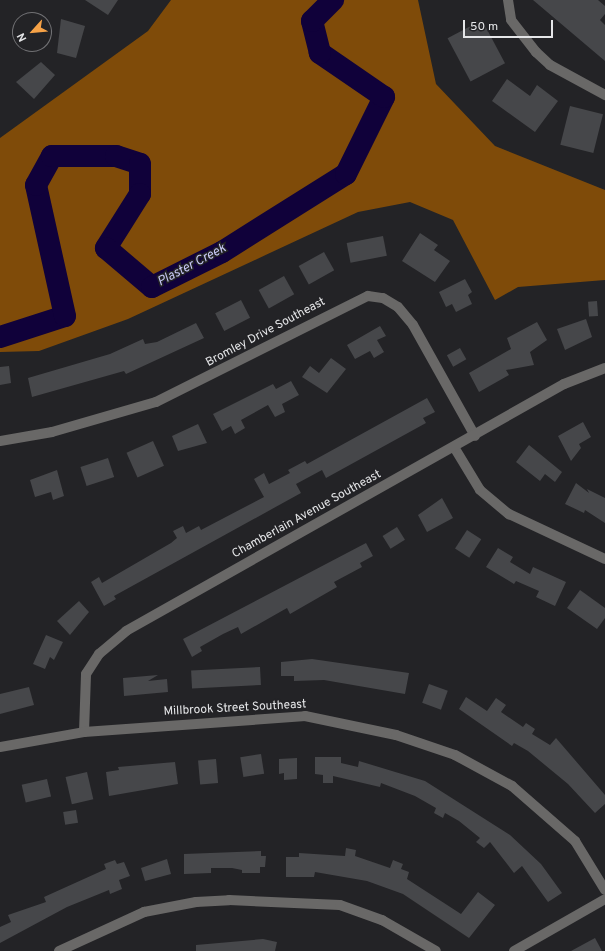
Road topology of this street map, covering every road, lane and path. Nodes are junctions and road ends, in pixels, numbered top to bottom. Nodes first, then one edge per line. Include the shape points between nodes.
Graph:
1 (508, 0) edge
2 (605, 95) edge
3 (605, 368) edge
4 (475, 436) junction
5 (0, 441) edge
6 (454, 447) junction
7 (605, 558) edge
8 (84, 732) junction
9 (0, 747) edge
10 (605, 890) edge
11 (605, 899) edge
12 (59, 951) edge
13 (436, 951) edge
14 (514, 951) edge

1 - 2 street via 511,20 536,52 550,65
3 - 4 street, Chamberlain Avenue Southeast via 564,384
4 - 5 street, Bromley Drive Southeast via 413,325 398,307 383,298 368,296 156,402 52,432
4 - 6 street, Chamberlain Avenue Southeast
6 - 7 street via 480,490 509,514
6 - 8 street, Chamberlain Avenue Southeast via 126,631 99,654 86,674
8 - 9 street, Millbrook Street Southeast
8 - 10 street, Millbrook Street Southeast via 305,716 396,735 455,755 512,786 575,841
11 - 14 street
12 - 13 street via 144,912 196,902 229,900 340,905 382,920

